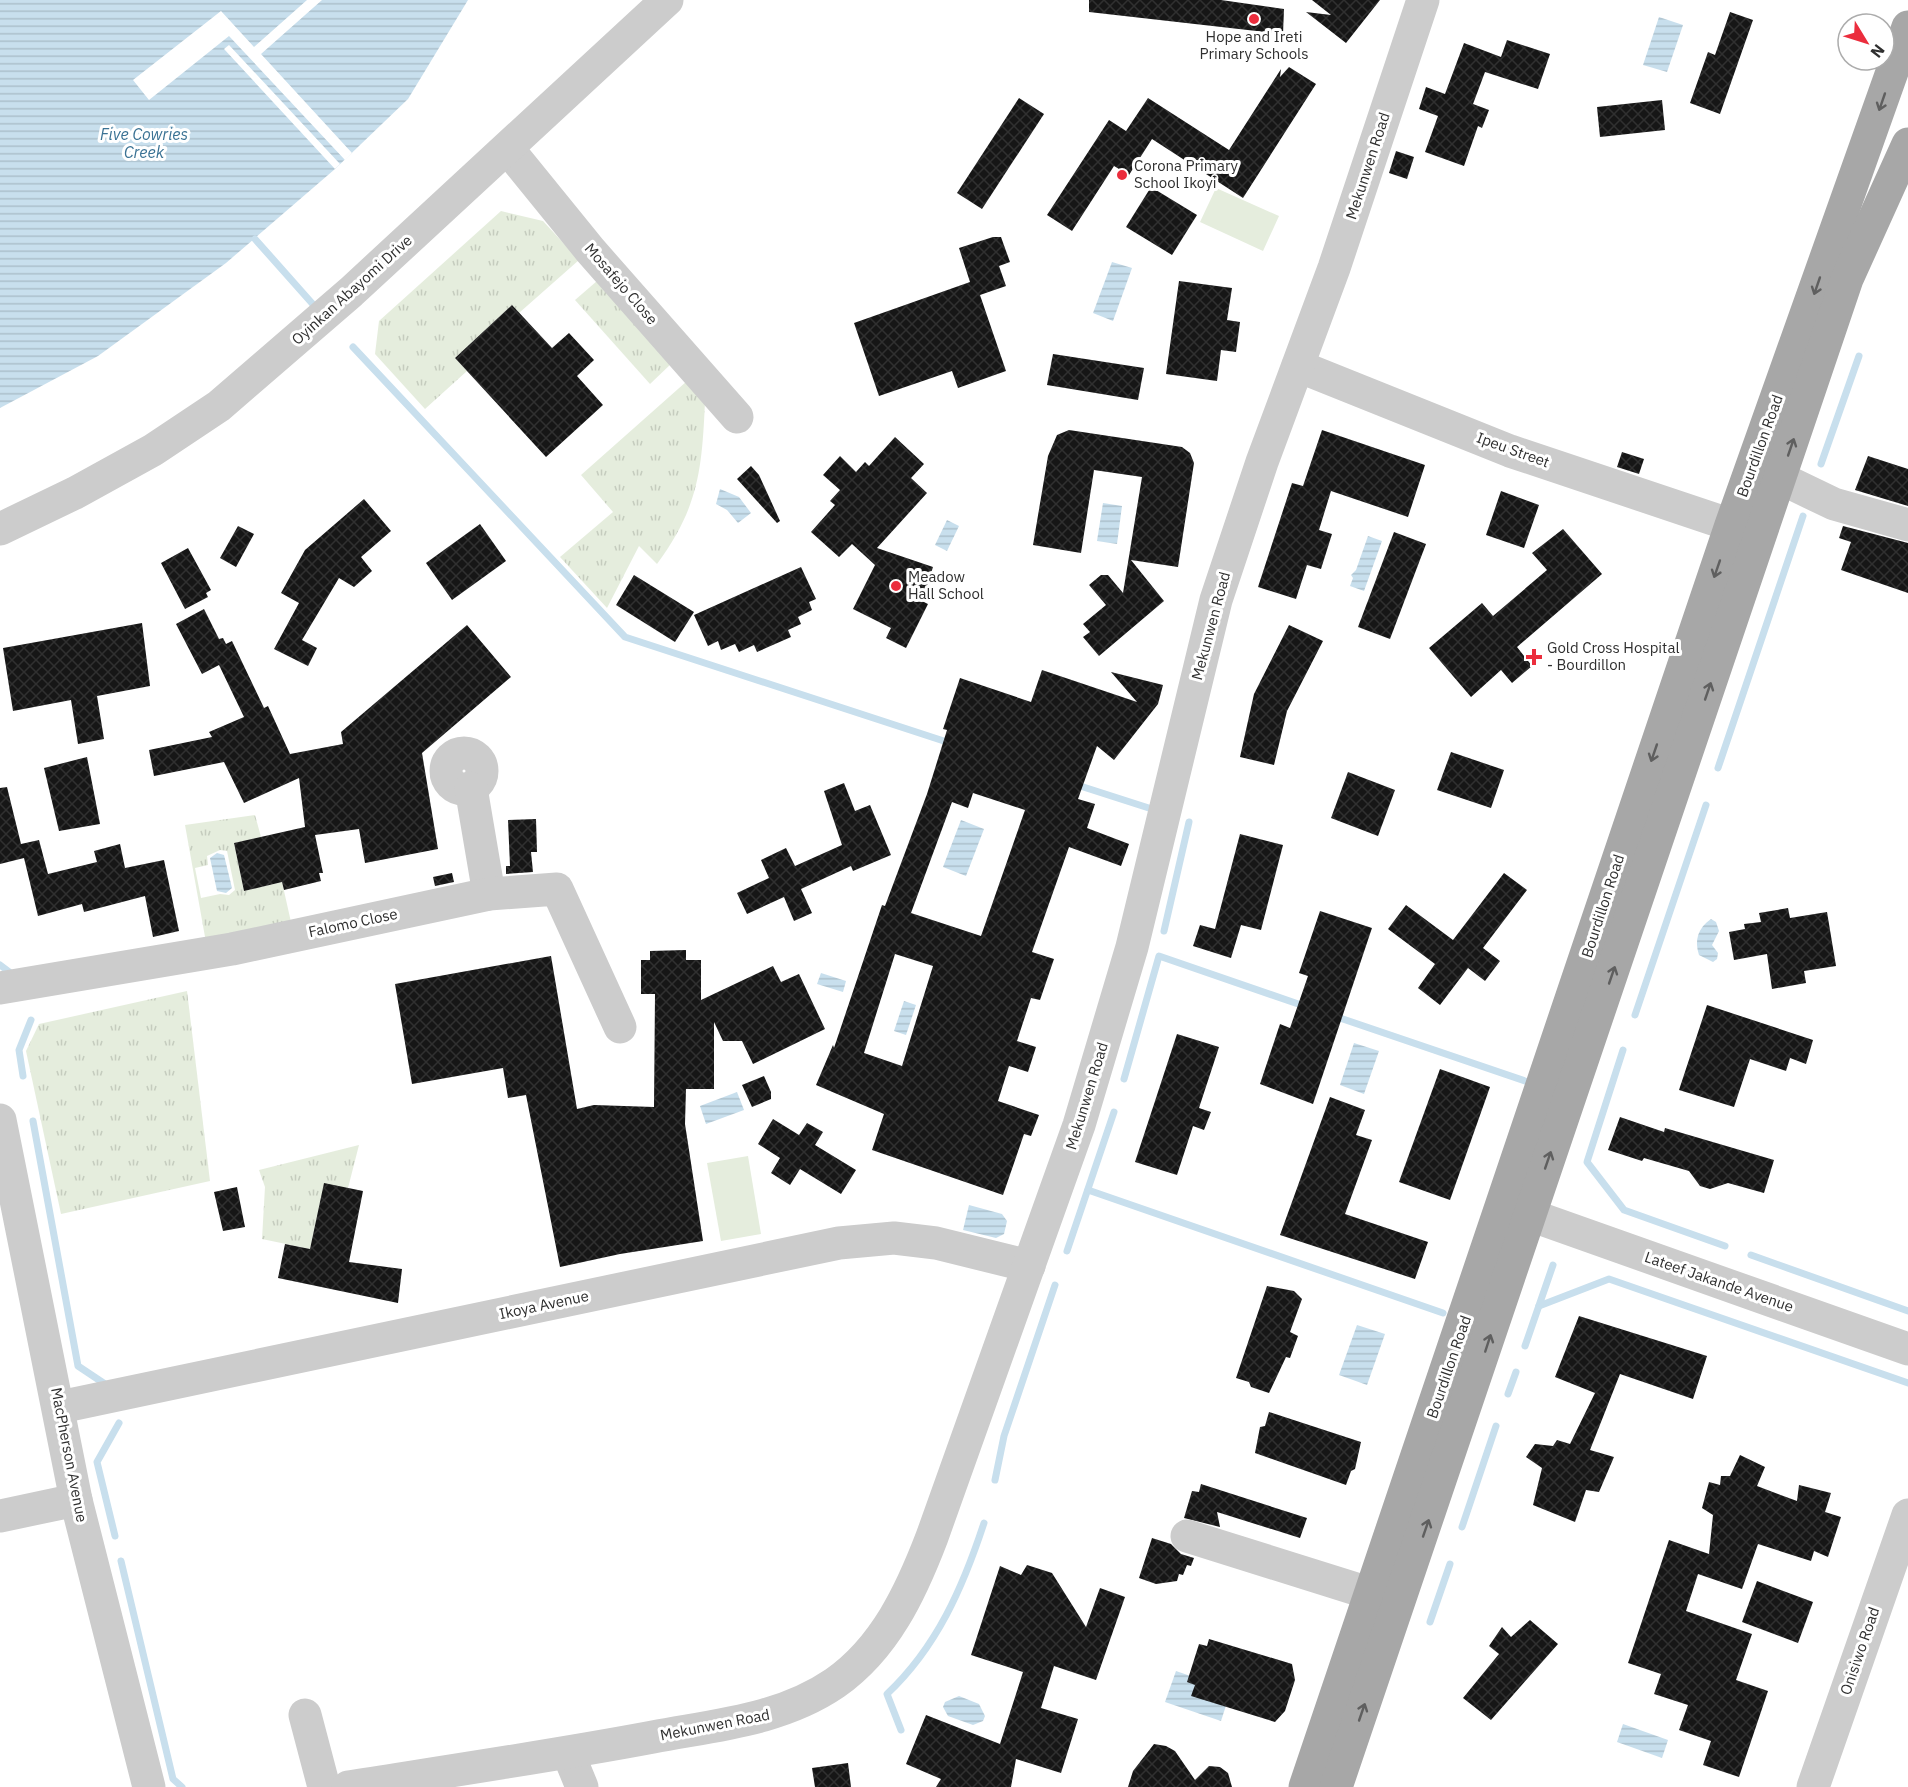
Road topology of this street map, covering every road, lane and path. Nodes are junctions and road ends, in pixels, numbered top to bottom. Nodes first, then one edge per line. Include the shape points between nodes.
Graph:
1 (667, 0) edge
2 (1423, 0) edge
3 (1908, 27) edge
4 (1908, 144) edge
5 (508, 149) junction
6 (1298, 366) junction
7 (737, 417) dead end
8 (1780, 478) junction
9 (1731, 525) junction
10 (1908, 525) edge
11 (0, 529) edge
12 (471, 788) dead end
13 (489, 894) junction
14 (0, 988) edge
15 (620, 1027) dead end
16 (0, 1120) edge
17 (1530, 1215) junction
18 (1029, 1266) junction
19 (1908, 1349) edge
20 (60, 1407) junction
21 (76, 1500) junction
22 (1908, 1515) edge
23 (0, 1516) edge
24 (1187, 1536) dead end
25 (1372, 1594) junction
26 (305, 1715) dead end
27 (1333, 1751) junction
28 (568, 1753) junction
29 (149, 1787) edge
30 (324, 1787) edge
31 (348, 1787) edge
32 (582, 1787) edge
33 (1305, 1787) edge
34 (1336, 1787) edge
35 (1813, 1787) edge

1 - 5 street, Oyinkan Abayomi Drive
2 - 6 street, Mekunwen Road
3 -> 9 main road, Bourdillon Road
8 -> 4 main road, Bourdillon Road via 1847,279
5 - 7 street, Mosafejo Close via 590,250
5 - 11 street, Oyinkan Abayomi Drive via 219,405 153,450
6 - 9 street, Ipeu Street via 1510,451
6 - 18 street, Mekunwen Road via 1216,600 1132,947 1079,1125
8 - 10 street via 1834,504
17 -> 8 main road, Bourdillon Road
9 -> 25 main road, Bourdillon Road
12 - 13 street
13 - 14 street, Falomo Close via 232,949
13 - 15 street, Falomo Close via 557,888
16 - 20 street, MacPherson Avenue
17 - 19 street, Lateef Jakande Avenue
27 -> 17 main road, Bourdillon Road via 1444,1475
18 - 20 street, Ikoya Avenue via 936,1243 894,1238 839,1243
18 - 28 street, Mekunwen Road via 914,1583 874,1645 836,1682 776,1714
20 - 21 street, MacPherson Avenue
21 - 23 street
21 - 29 street, MacPherson Avenue
22 - 35 street, Onisiwo Road
24 - 25 street
25 - 27 main road, Bourdillon Road
26 - 30 street
27 - 33 main road, Bourdillon Road
27 - 34 main road, Bourdillon Road
28 - 31 street, Mekunwen Road
28 - 32 street

